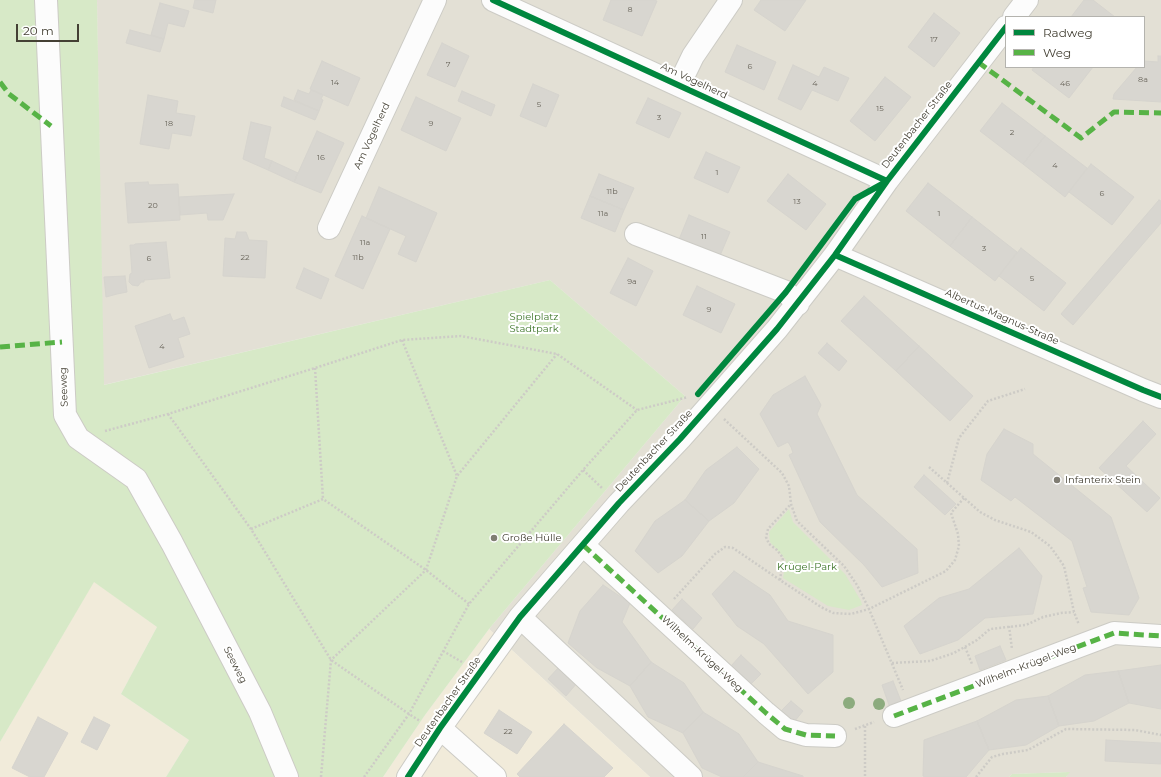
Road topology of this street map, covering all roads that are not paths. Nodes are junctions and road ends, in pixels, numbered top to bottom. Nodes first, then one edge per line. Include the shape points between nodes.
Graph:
1 (46, 0) edge
2 (435, 0) edge
3 (493, 0) edge
4 (731, 0) edge
5 (1027, 0) edge
6 (1015, 16) edge
7 (1005, 28) edge
8 (679, 85) junction
9 (887, 181) junction
10 (329, 228) dead end
11 (636, 234) dead end
12 (835, 255) junction
13 (798, 304) junction
14 (1161, 397) edge
15 (583, 545) junction
16 (520, 617) junction
17 (1161, 636) edge
18 (902, 712) road end
19 (440, 728) junction
20 (835, 736) road end
21 (287, 777) edge
22 (408, 777) edge
23 (495, 777) edge
24 (691, 777) edge

1 - 21 street, Seeweg via 65,415 78,438 136,480 172,543 260,712
2 - 10 street, Am Vogelherd
3 - 8 street, Am Vogelherd
4 - 8 street via 693,56
5 - 6 street
7 - 9 street, Deutenbacher Straße
8 - 9 street, Am Vogelherd
9 - 12 street, Deutenbacher Straße
11 - 13 street via 786,292
12 - 13 street, Deutenbacher Straße
12 - 14 street, Albertus-Magnus-Straße
13 - 15 street, Deutenbacher Straße via 710,406
15 - 16 street, Deutenbacher Straße
15 - 20 street, Wilhelm-Krügel-Weg via 785,729 806,735
16 - 19 street, Deutenbacher Straße
16 - 24 street
17 - 18 street, Wilhelm-Krügel-Weg via 1114,633
19 - 22 street, Deutenbacher Straße
19 - 23 street

